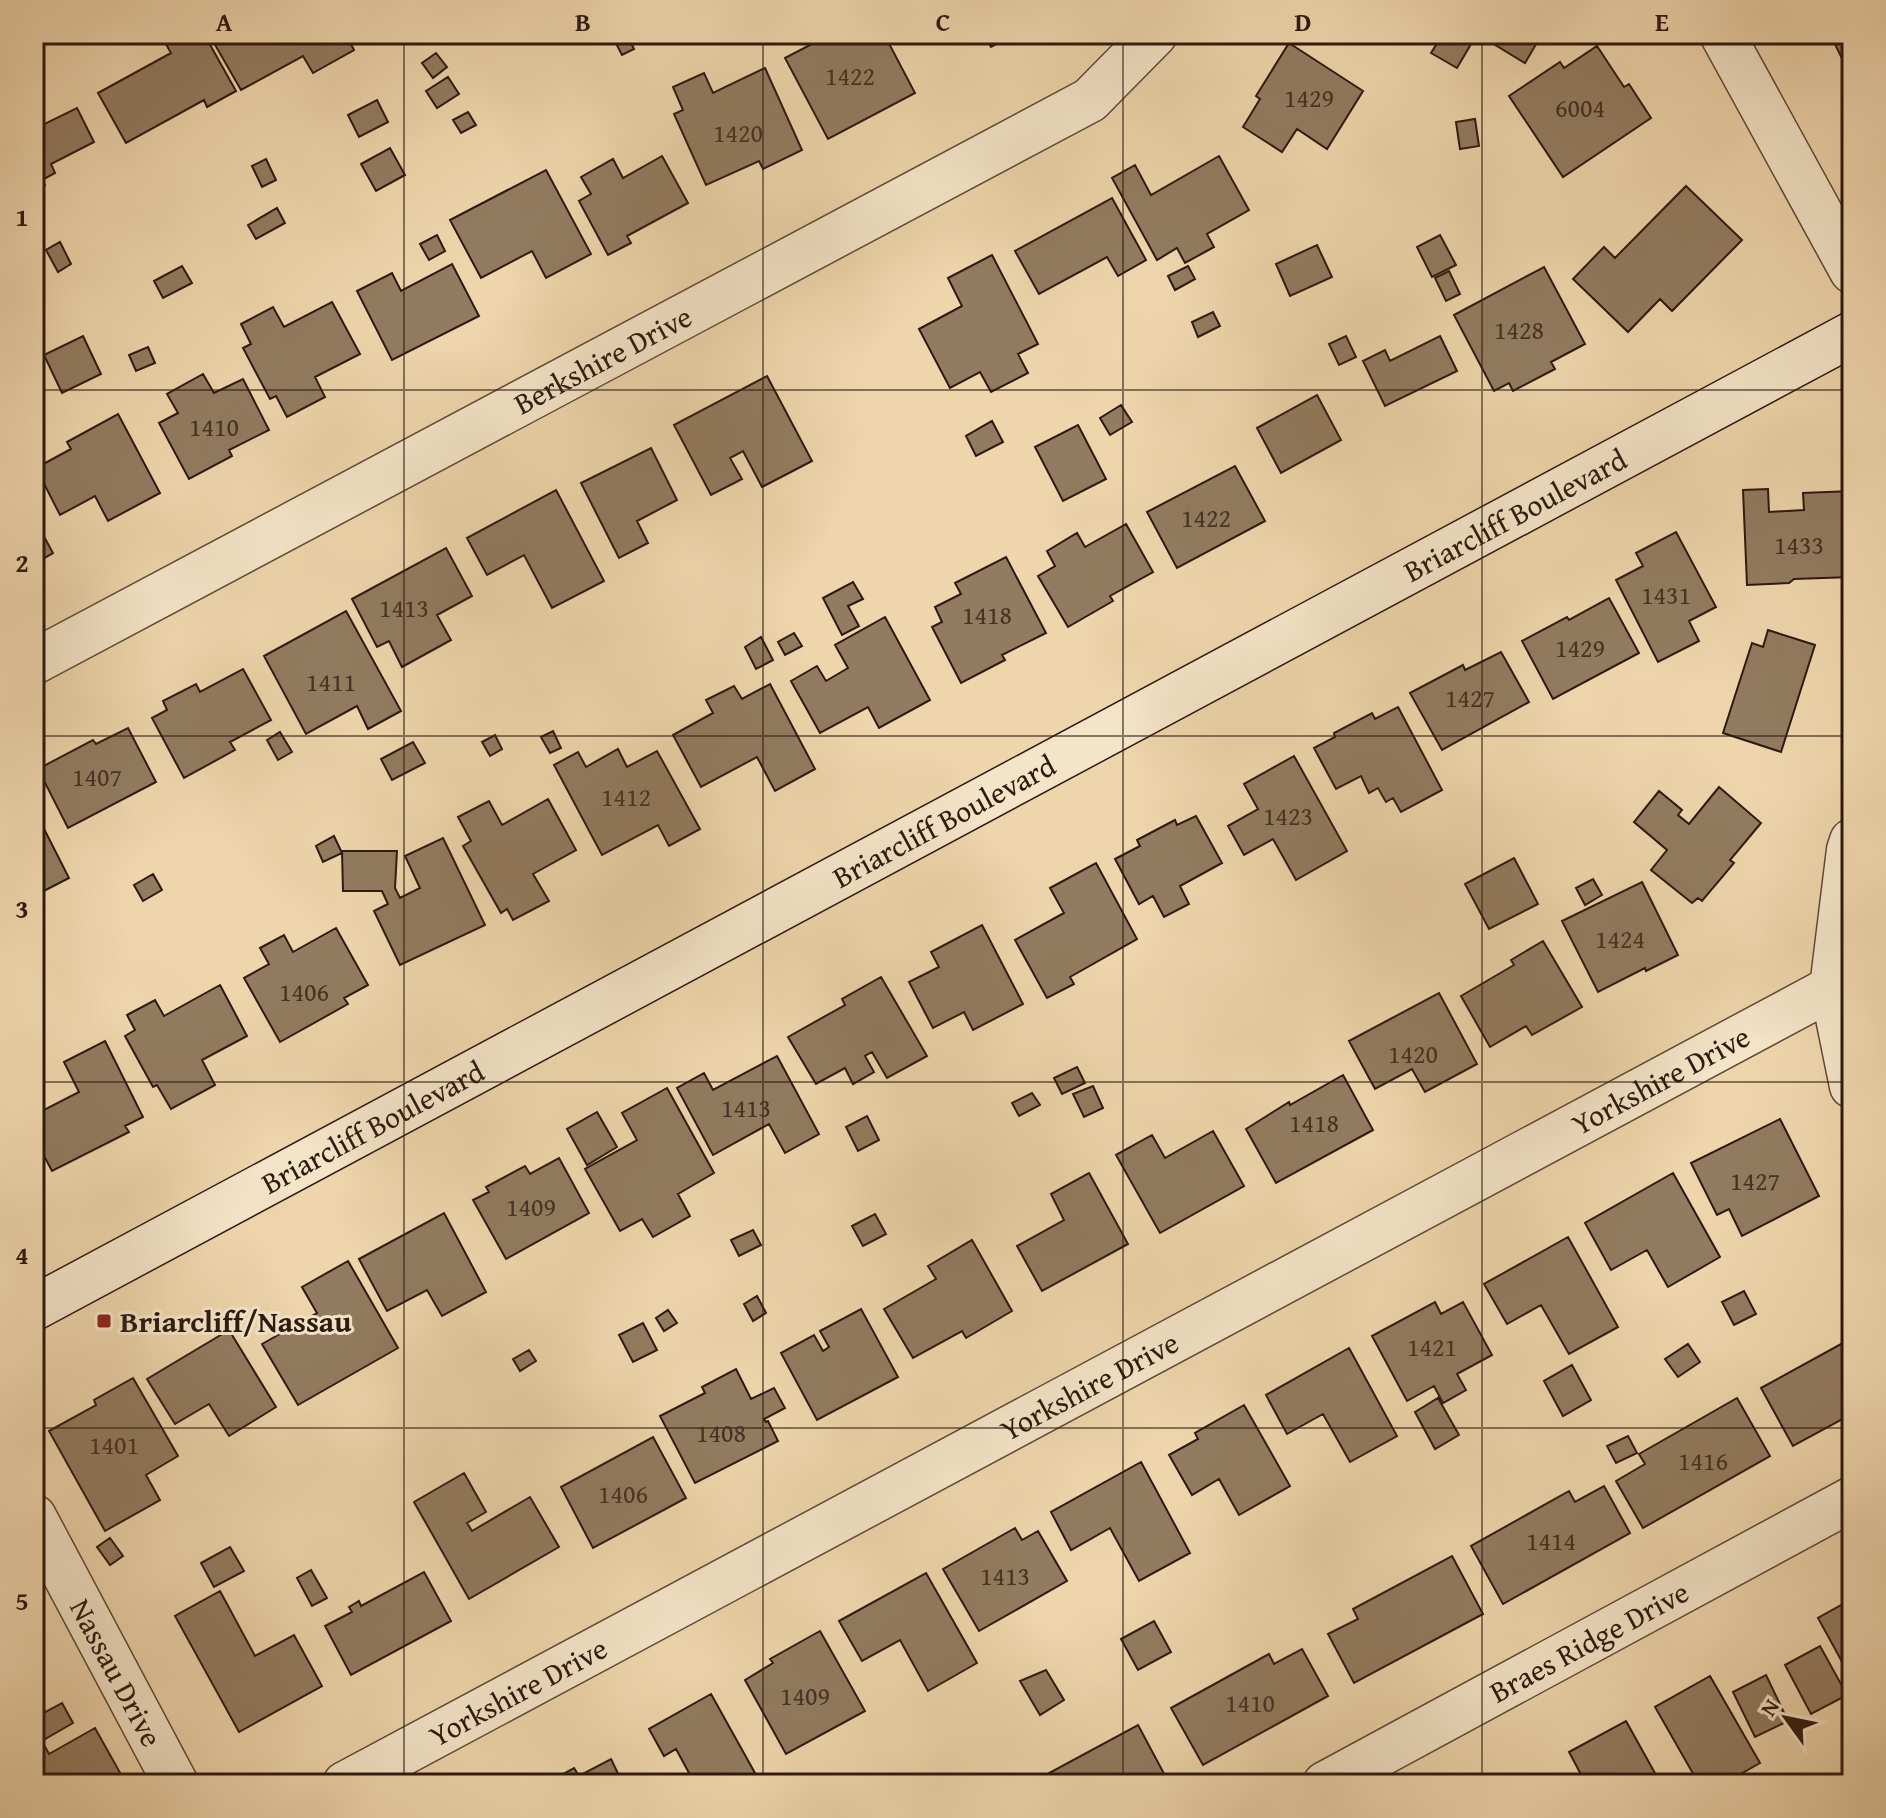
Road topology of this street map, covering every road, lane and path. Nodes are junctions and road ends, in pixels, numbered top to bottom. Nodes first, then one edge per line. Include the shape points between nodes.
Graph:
1 (1155, 34) edge
2 (1722, 34) edge
3 (1852, 271) edge
4 (1852, 334) edge
5 (34, 662) edge
6 (1852, 841) edge
7 (1832, 988) junction
8 (1852, 1086) edge
9 (34, 1308) edge
10 (1852, 1499) edge
11 (34, 1517) edge
12 (176, 1784) edge
13 (345, 1784) edge
14 (1325, 1784) edge

1 - 5 street, Berkshire Drive via 1090,100
2 - 3 street
4 - 9 street, Briarcliff Boulevard
6 - 7 street
7 - 8 street
7 - 13 street, Yorkshire Drive
10 - 14 street, Braes Ridge Drive
11 - 12 street, Nassau Drive

